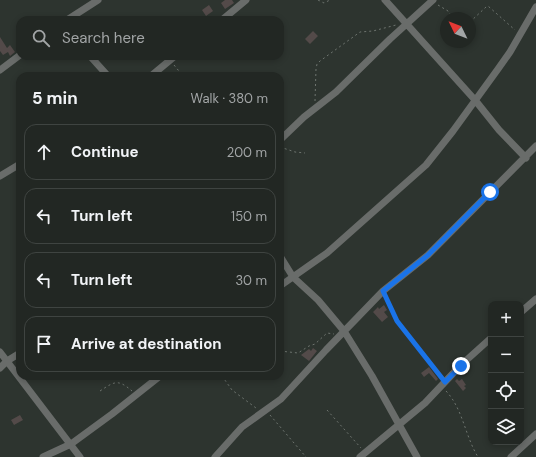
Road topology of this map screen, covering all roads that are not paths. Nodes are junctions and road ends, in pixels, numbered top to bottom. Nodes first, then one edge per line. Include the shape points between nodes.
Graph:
1 (98, 0) edge
2 (246, 0) edge
3 (385, 0) edge
4 (433, 1) edge
5 (536, 7) edge
6 (73, 16) edge
7 (227, 16) edge
8 (405, 22) junction
9 (16, 58) edge
10 (94, 60) edge
11 (170, 60) edge
12 (0, 70) edge
13 (104, 72) edge
14 (156, 72) edge
15 (475, 100) junction
16 (284, 136) edge
17 (536, 146) edge
18 (526, 158) junction
19 (16, 166) edge
20 (0, 176) edge
21 (284, 262) edge
22 (293, 277) junction
23 (284, 283) edge
24 (536, 299) edge
25 (524, 309) edge
26 (342, 333) junction
27 (488, 341) edge
28 (0, 352) edge
29 (16, 355) edge
30 (7, 361) junction
31 (0, 368) edge
32 (16, 374) edge
33 (21, 380) edge
34 (155, 380) edge
35 (399, 424) junction
36 (536, 434) edge
37 (71, 444) junction
38 (363, 455) edge
39 (43, 457) edge
40 (80, 457) edge
41 (215, 457) edge
42 (417, 457) edge
43 (511, 457) edge

1 - 6 street
2 - 7 street
3 - 8 street
4 - 8 street
5 - 15 street via 506,58
8 - 15 street
8 - 16 street via 341,87
9 - 12 street
10 - 13 street
11 - 14 street
15 - 18 street
15 - 22 street via 426,165 327,253
17 - 18 street
18 - 26 street via 428,255 383,291
19 - 20 street
21 - 22 street
22 - 23 street
22 - 26 street via 318,300
24 - 25 street
26 - 35 street via 372,376
26 - 41 street via 294,387 242,427
27 - 35 street via 425,403
28 - 30 street
29 - 30 street
30 - 31 street
30 - 32 street
33 - 37 street
34 - 37 street
35 - 38 street
35 - 42 street
36 - 43 street
37 - 39 street
37 - 40 street

